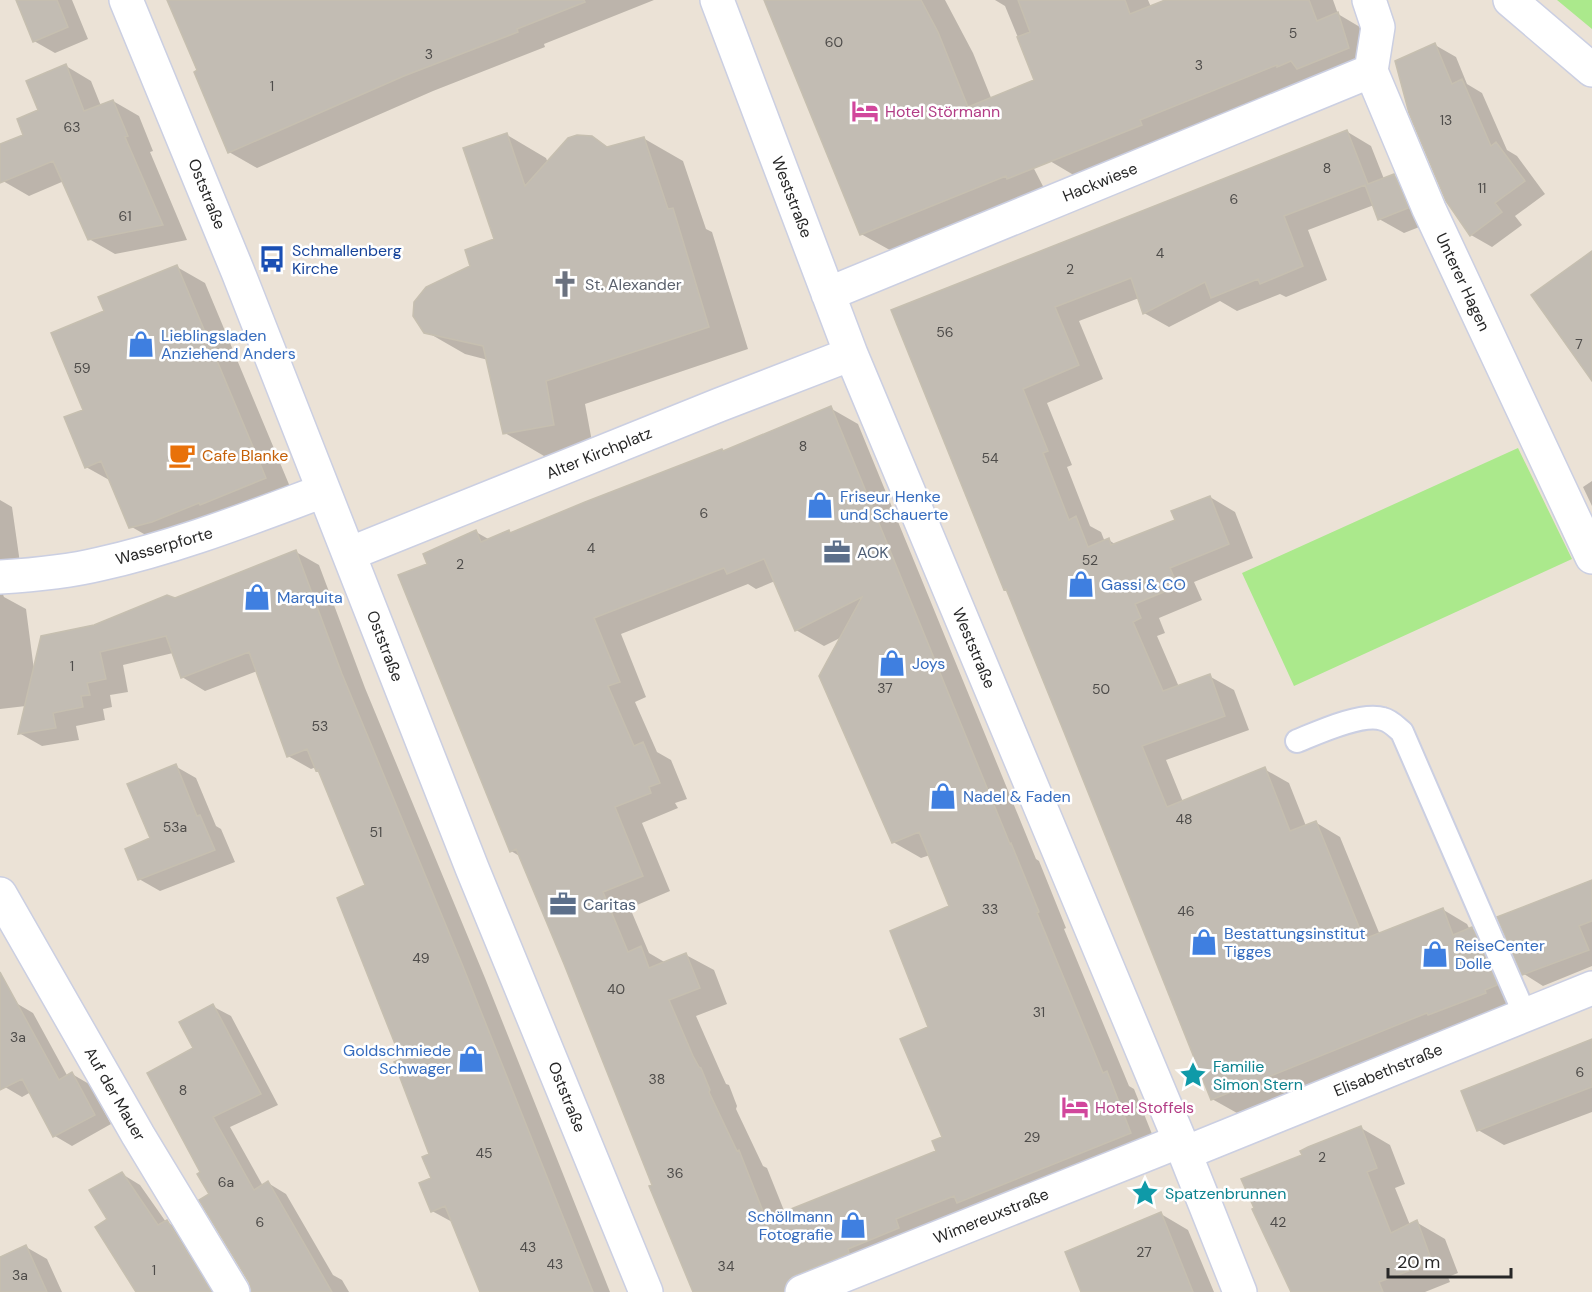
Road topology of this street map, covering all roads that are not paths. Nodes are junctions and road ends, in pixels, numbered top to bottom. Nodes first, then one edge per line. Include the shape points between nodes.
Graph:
1 (126, 0) edge
2 (717, 0) edge
3 (1369, 0) edge
4 (1510, 0) edge
5 (1592, 70) edge
6 (1371, 71) junction
7 (828, 294) junction
8 (851, 354) junction
9 (323, 491) junction
10 (349, 554) junction
11 (1592, 557) edge
12 (0, 577) edge
13 (1297, 741) dead end
14 (0, 894) edge
15 (1592, 988) edge
16 (1525, 1015) junction
17 (1182, 1147) junction
18 (233, 1292) edge
19 (646, 1292) edge
20 (802, 1292) edge
21 (1240, 1292) edge

1 - 9 street, Oststraße
2 - 7 street, Weststraße
3 - 6 street via 1378,27
4 - 5 street
6 - 7 street, Hackwiese
6 - 11 street, Unterer Hagen via 1429,209
7 - 8 street, Weststraße
8 - 10 street, Alter Kirchplatz
8 - 17 street, Weststraße
9 - 10 street, Oststraße
9 - 12 street, Wasserpforte via 152,551 61,572
10 - 19 street, Oststraße via 472,868
13 - 16 lane via 1342,722 1380,718 1402,732
14 - 18 street, Auf der Mauer
15 - 16 street, Elisabethstraße
16 - 17 street, Elisabethstraße
17 - 20 street, Wimereuxstraße
17 - 21 street, Weststraße

